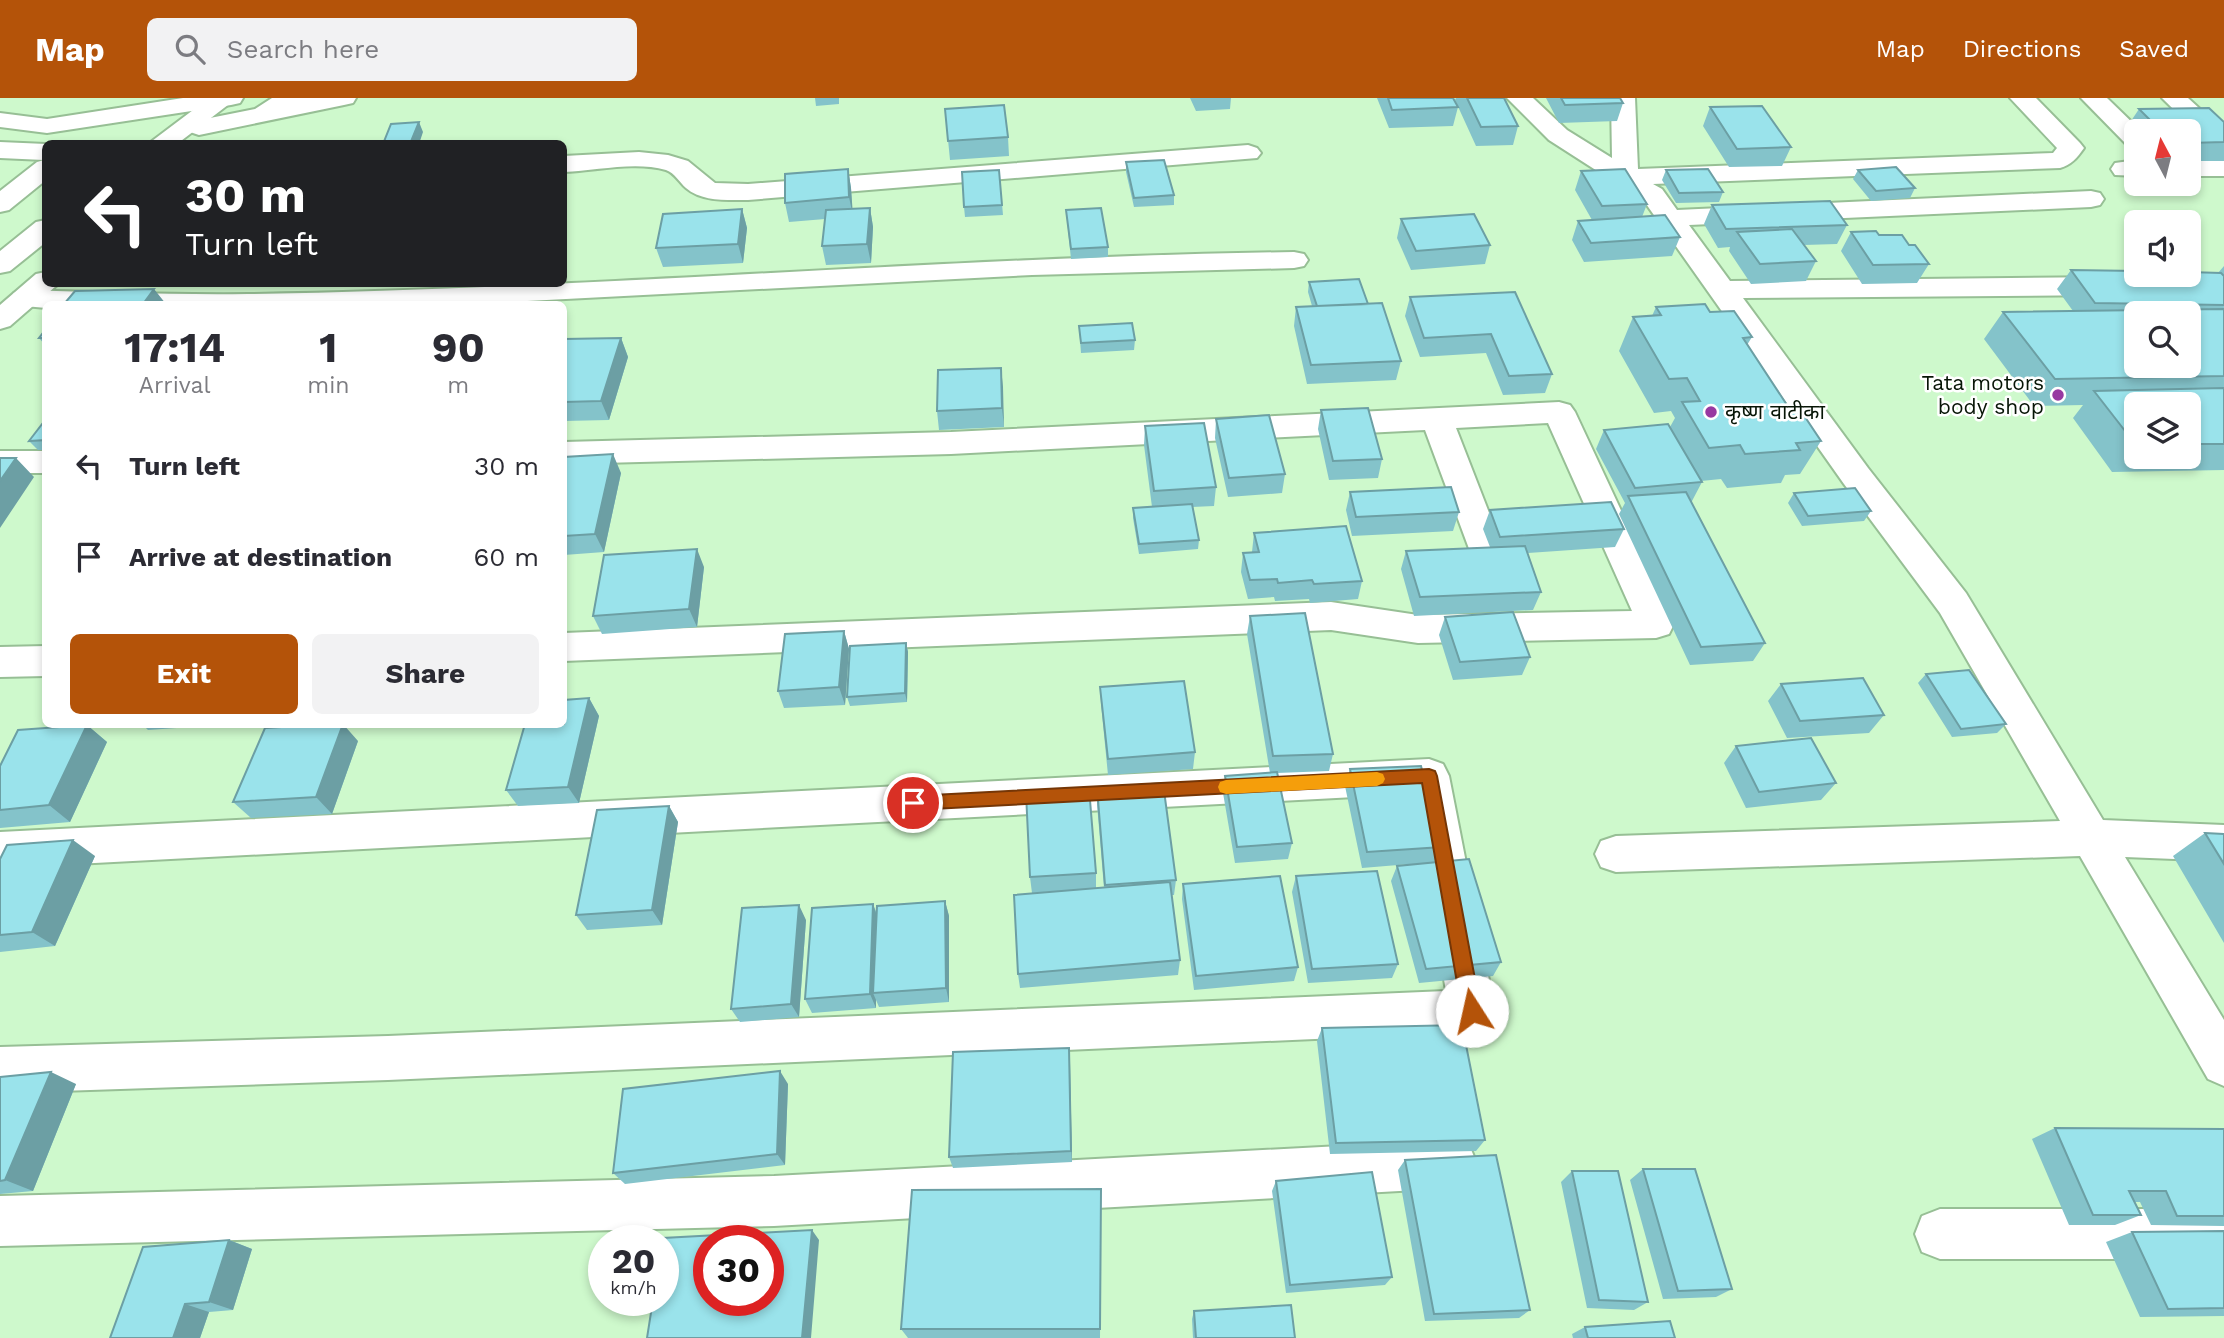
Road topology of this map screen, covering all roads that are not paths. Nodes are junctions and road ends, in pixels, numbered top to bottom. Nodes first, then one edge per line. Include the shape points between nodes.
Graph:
1 (155, 98) edge
2 (226, 98) edge
3 (289, 98) edge
4 (344, 98) edge
5 (1519, 98) edge
6 (1623, 98) edge
7 (2022, 98) edge
8 (2093, 98) edge
9 (2174, 98) edge
10 (124, 115) junction
11 (263, 115) junction
12 (0, 120) edge
13 (2124, 128) edge
14 (159, 138) edge
15 (84, 140) edge
16 (222, 140) edge
17 (2224, 145) edge
18 (0, 150) edge
19 (42, 152) edge
20 (1248, 153) dead end
21 (567, 164) edge
22 (2202, 168) edge
23 (2224, 168) edge
24 (42, 170) edge
25 (1625, 177) junction
26 (2091, 199) dead end
27 (0, 204) edge
28 (1671, 218) junction
29 (42, 231) edge
30 (1294, 260) dead end
31 (0, 265) edge
32 (2124, 286) edge
33 (35, 289) edge
34 (1721, 290) junction
35 (216, 301) edge
36 (297, 301) edge
37 (0, 320) edge
38 (1437, 419) junction
39 (567, 453) edge
40 (0, 462) edge
41 (42, 462) edge
42 (1488, 554) edge
43 (567, 647) edge
44 (42, 661) edge
45 (0, 662) edge
46 (2094, 838) junction
47 (2224, 843) edge
48 (0, 850) edge
49 (1616, 854) dead end
50 (2224, 1063) edge
51 (0, 1070) edge
52 (1496, 1161) edge
53 (0, 1221) edge
54 (1940, 1234) dead end
55 (2224, 1234) edge

1 - 10 street
2 - 10 street
2 - 14 street
3 - 11 street
4 - 11 street
5 - 25 street via 1558,135
6 - 25 street
7 - 25 street via 2071,148 2060,160
8 - 13 street
9 - 17 street
10 - 12 street via 47,126
10 - 15 street
11 - 14 street
11 - 16 street
18 - 19 street
20 - 21 street via 737,192 709,190 695,183 680,166 665,163
22 - 23 street
24 - 27 street
25 - 28 street via 1653,195
26 - 28 street
28 - 34 street
29 - 31 street
30 - 36 street via 1183,261
32 - 34 street
33 - 35 street
33 - 37 street
34 - 46 street via 1953,603
38 - 39 street via 951,443
38 - 42 street
38 - 43 street via 1559,412 1656,624 1418,629 1331,616
40 - 41 street
44 - 45 street
46 - 47 street
46 - 49 street
46 - 50 street
48 - 51 street via 1429,776 1472,1011 388,1058
52 - 53 street via 774,1201
54 - 55 street

